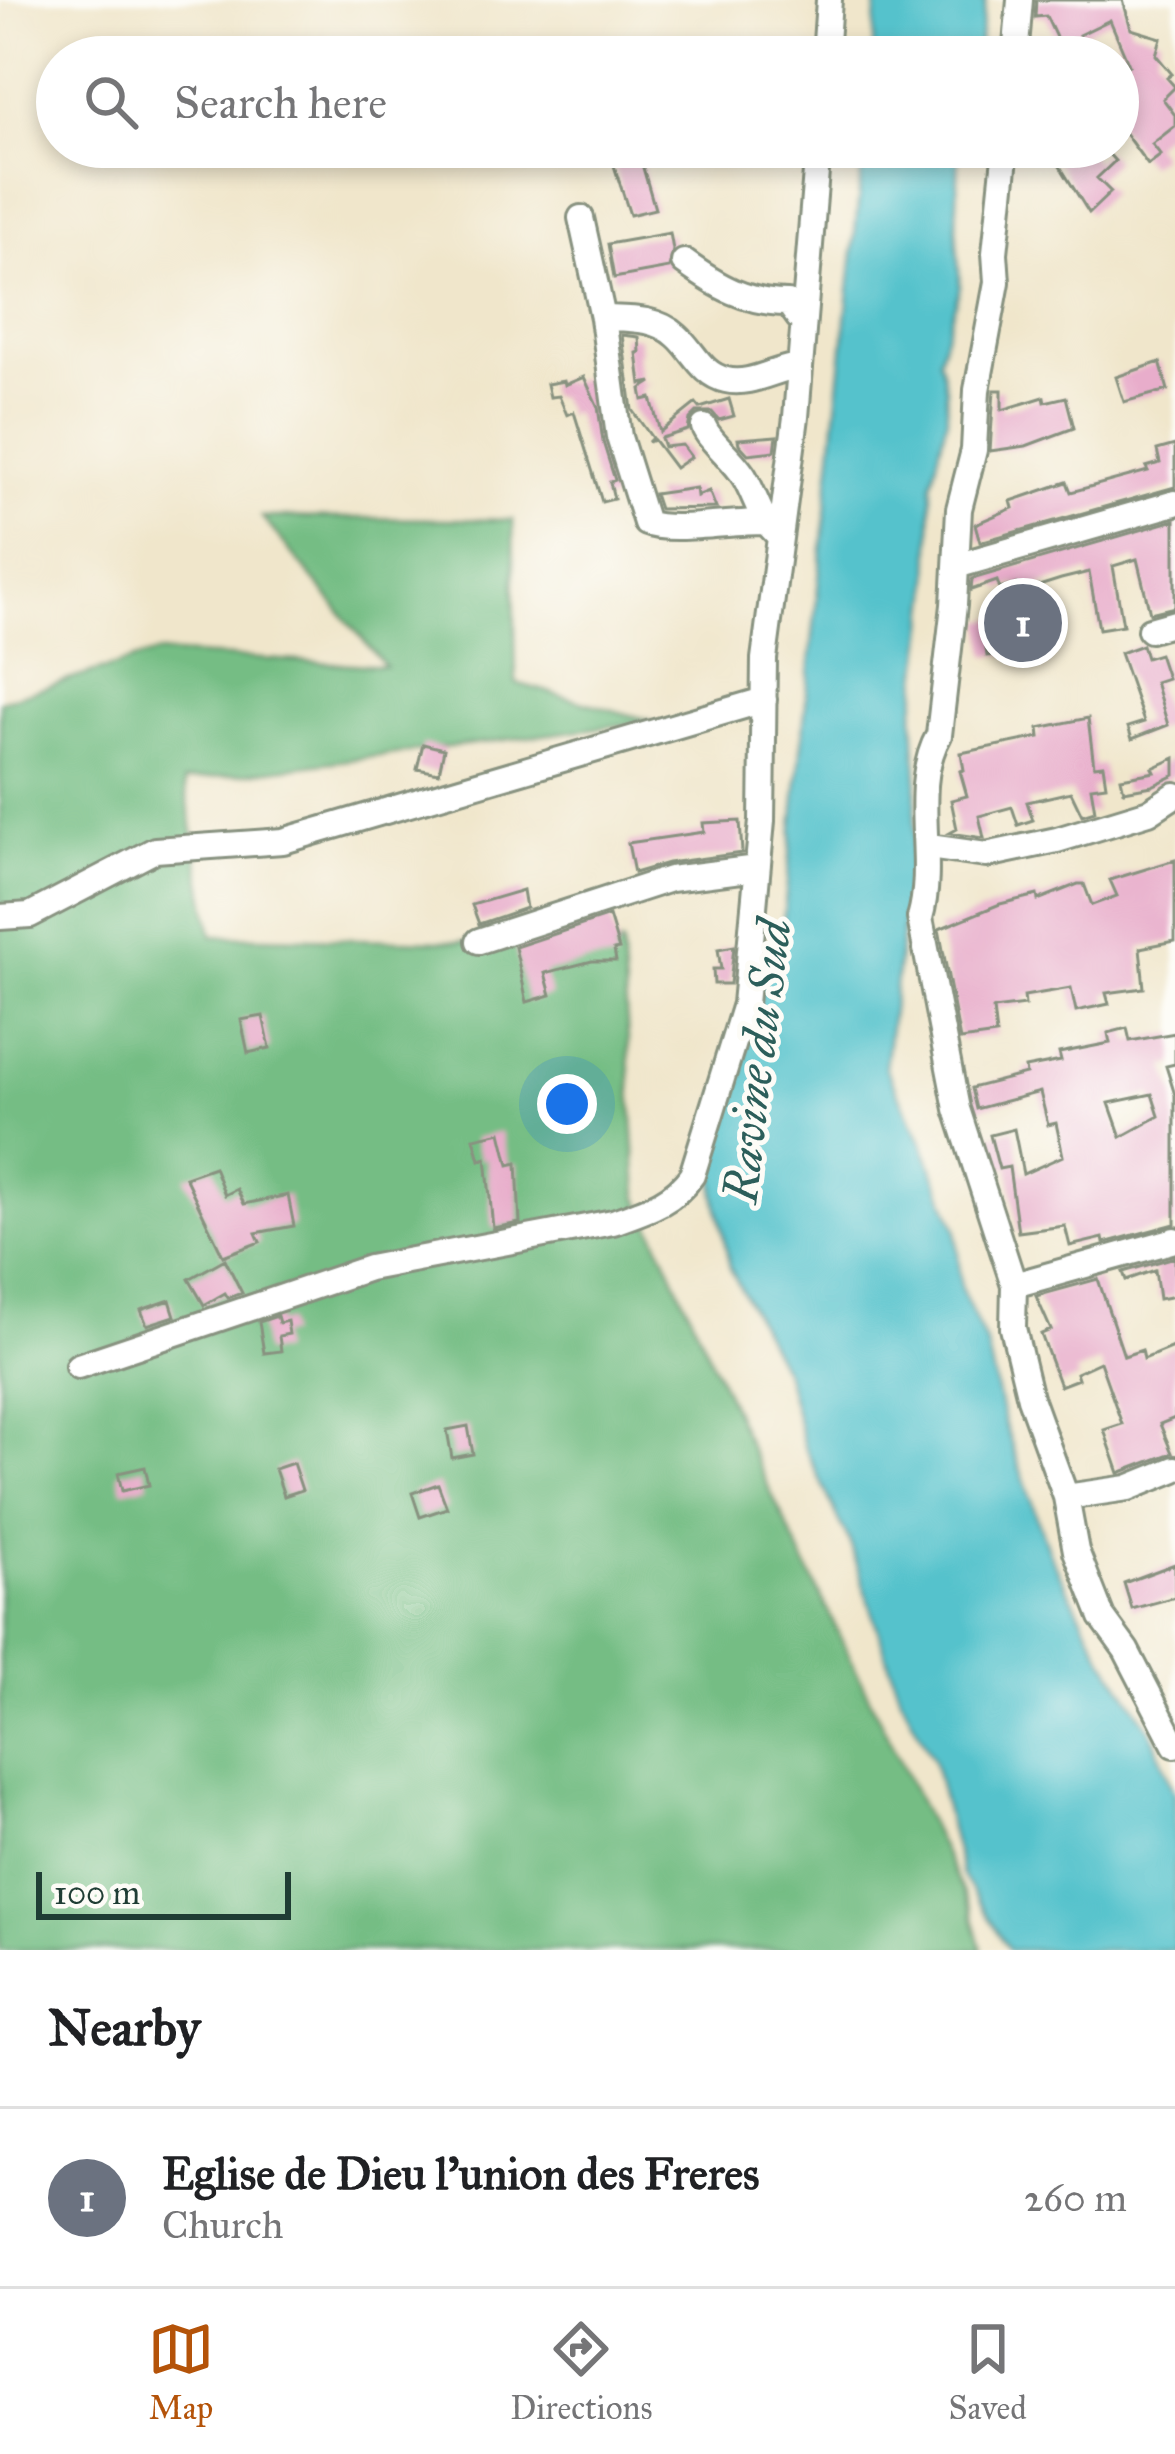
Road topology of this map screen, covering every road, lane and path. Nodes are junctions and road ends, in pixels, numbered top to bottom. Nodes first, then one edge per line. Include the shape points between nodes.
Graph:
1 (829, 0) edge
2 (1020, 0) edge
3 (826, 36) edge
4 (1017, 36) edge
5 (816, 168) edge
6 (1004, 168) edge
7 (581, 218) dead end
8 (684, 262) dead end
9 (804, 316) junction
10 (603, 318) junction
11 (800, 366) junction
12 (704, 427) dead end
13 (1175, 503) edge
14 (773, 529) junction
15 (956, 566) junction
16 (764, 700) junction
17 (1175, 795) edge
18 (928, 848) junction
19 (758, 868) junction
20 (0, 917) edge
21 (479, 940) dead end
22 (1175, 1240) edge
23 (1014, 1285) junction
24 (78, 1366) dead end
25 (1175, 1469) edge
26 (1066, 1498) junction
27 (1175, 1745) edge

1 - 3 street
2 - 4 street
5 - 9 street
6 - 15 street via 998,282
7 - 10 street
8 - 9 street via 721,288 788,303
9 - 11 street
10 - 11 street via 658,324 729,382
10 - 14 street via 619,437 646,524
11 - 14 street
12 - 14 street
13 - 15 street
14 - 16 street
15 - 18 street via 924,805
16 - 19 street
16 - 20 street via 283,841 155,850 31,915
17 - 18 street via 1149,812 1057,840 986,855
18 - 23 street via 920,918 957,1109
19 - 21 street via 670,879
19 - 24 street via 745,1004 701,1153 680,1193 613,1222 369,1268
22 - 23 street
23 - 26 street via 1013,1328 1030,1398
25 - 26 street via 1128,1488
26 - 27 street via 1089,1590

